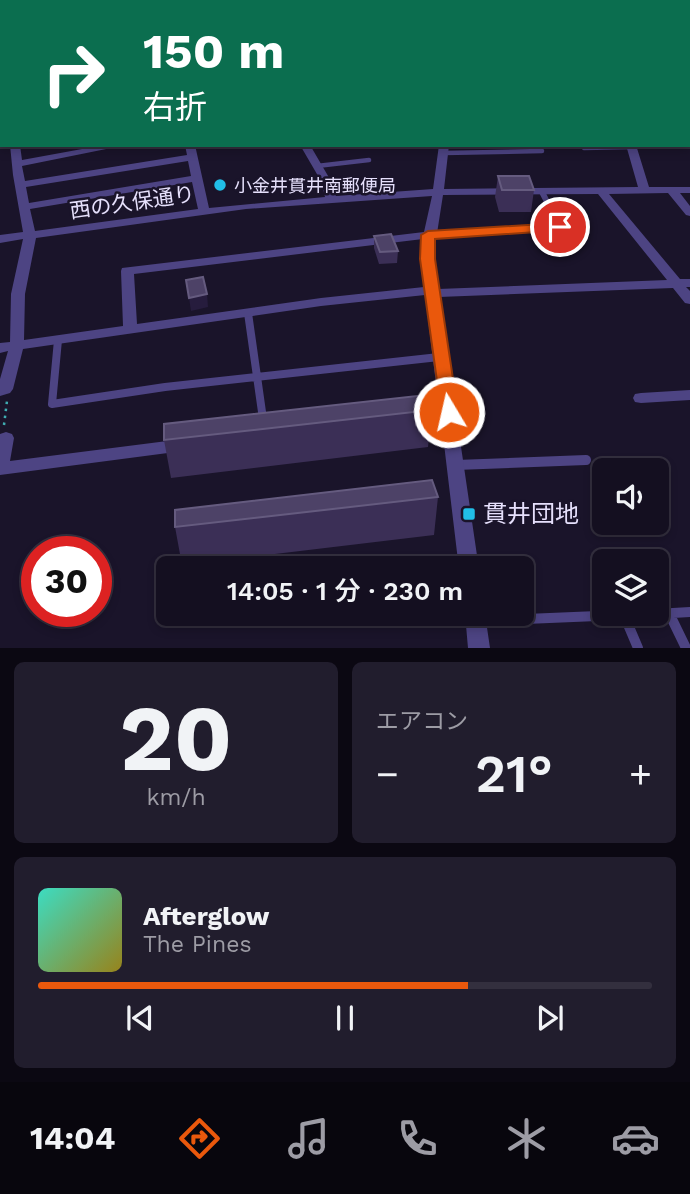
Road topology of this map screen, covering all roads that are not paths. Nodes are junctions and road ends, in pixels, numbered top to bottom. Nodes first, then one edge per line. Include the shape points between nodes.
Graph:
1 (16, 147) edge
2 (110, 147) edge
3 (306, 147) edge
4 (504, 147) edge
5 (539, 147) edge
6 (584, 147) edge
7 (608, 147) edge
8 (631, 147) edge
9 (444, 149) edge
10 (192, 151) edge
11 (507, 152) junction
12 (369, 160) dead end
13 (19, 164) junction
14 (317, 166) junction
15 (197, 178) junction
16 (21, 185) junction
17 (671, 190) junction
18 (690, 190) edge
19 (645, 191) junction
20 (438, 192) junction
21 (542, 192) junction
22 (602, 192) junction
23 (332, 200) junction
24 (24, 207) junction
25 (204, 211) junction
26 (690, 213) edge
27 (428, 235) junction
28 (30, 236) junction
29 (0, 239) edge
30 (674, 284) junction
31 (690, 284) edge
32 (432, 292) junction
33 (690, 300) edge
34 (248, 313) junction
35 (130, 328) junction
36 (58, 340) junction
37 (17, 345) junction
38 (0, 348) edge
39 (439, 356) junction
40 (256, 377) junction
41 (2, 390) edge
42 (690, 395) edge
43 (641, 398) dead end
44 (449, 412) junction
45 (396, 418) edge
46 (266, 434) edge
47 (6, 438) road end
48 (199, 443) edge
49 (586, 460) dead end
50 (456, 465) junction
51 (0, 468) edge
52 (467, 556) edge
53 (690, 612) edge
54 (669, 613) joint
55 (592, 616) edge
56 (534, 617) edge
57 (477, 626) edge
58 (629, 626) edge
59 (479, 648) edge
60 (638, 648) edge
61 (686, 648) edge

1 - 13 street
2 - 13 street
3 - 14 street
4 - 11 lane
5 - 11 lane via 542,151
6 - 7 lane
8 - 19 street
9 - 11 lane
9 - 20 street
10 - 15 street
10 - 16 street
12 - 14 lane
13 - 16 street
14 - 23 street
15 - 24 street
15 - 25 street
16 - 24 street
17 - 18 street, 西の久保通り
17 - 19 street, 西の久保通り
17 - 26 street
19 - 22 street, 西の久保通り
20 - 21 street, 西の久保通り
20 - 23 street, 西の久保通り
20 - 27 street
21 - 22 street, 西の久保通り
21 - 27 lane via 560,227
22 - 30 street
23 - 25 street, 西の久保通り
24 - 28 street
25 - 28 street, 西の久保通り
27 - 32 street
27 - 35 street via 127,271
28 - 29 street, 西の久保通り
28 - 37 street via 18,294
30 - 31 street
30 - 32 street
30 - 33 street
32 - 34 street
32 - 39 street
34 - 35 street
34 - 40 lane
35 - 36 street
36 - 37 street
36 - 40 lane via 52,404
37 - 38 street
37 - 41 street
39 - 40 lane
39 - 44 street
40 - 46 lane
42 - 43 street
44 - 45 street
44 - 50 street
47 - 51 street
48 - 51 street
49 - 50 lane
50 - 52 street
53 - 54 lane
54 - 61 lane
55 - 56 lane
57 - 59 street
58 - 60 lane

